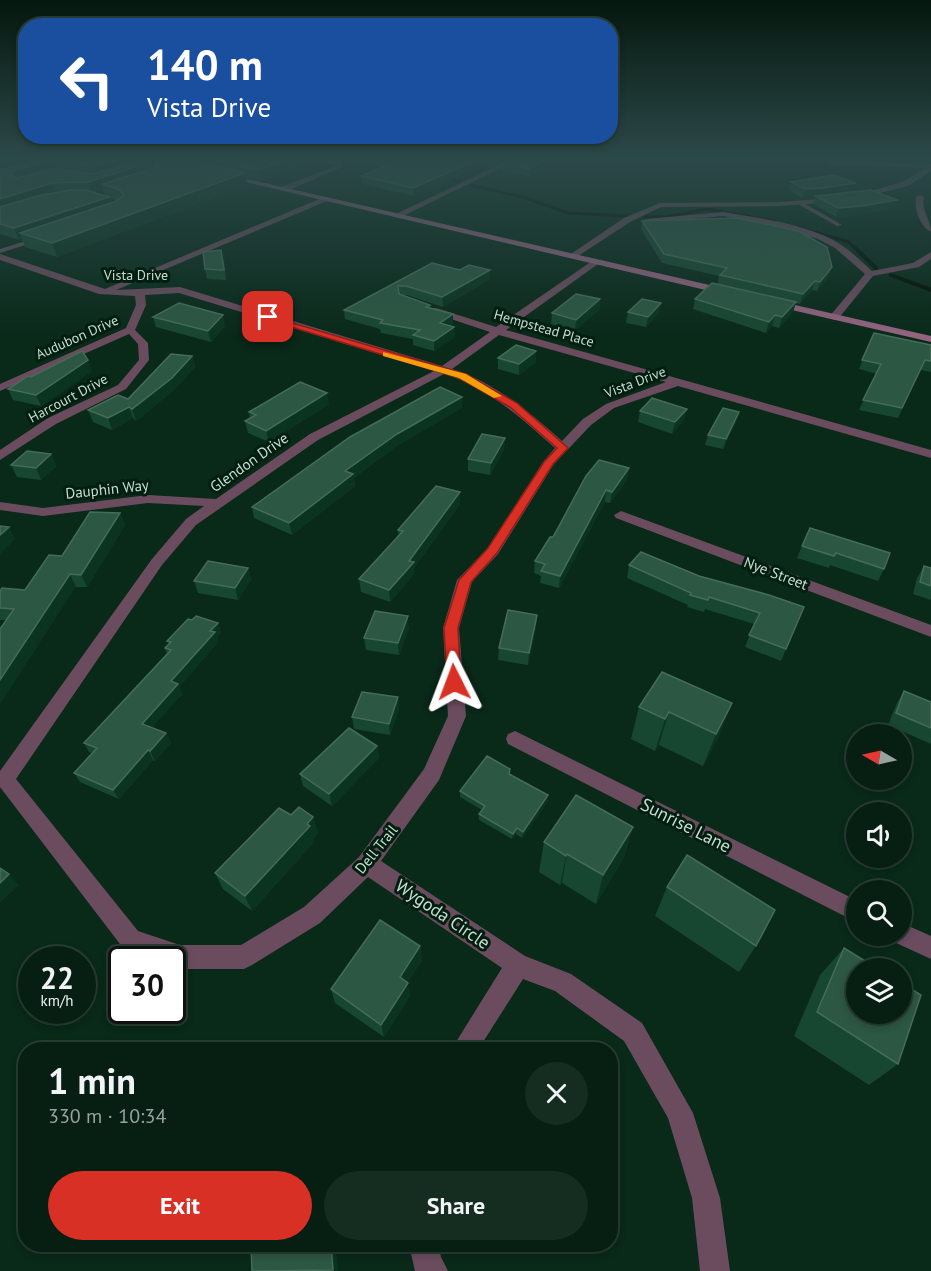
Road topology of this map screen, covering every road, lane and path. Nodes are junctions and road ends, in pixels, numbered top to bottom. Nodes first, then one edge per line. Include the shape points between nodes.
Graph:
1 (278, 218) edge
2 (412, 218) edge
3 (631, 218) edge
4 (679, 218) edge
5 (746, 218) edge
6 (827, 218) edge
7 (627, 220) junction
8 (839, 225) dead end
9 (49, 235) edge
10 (0, 251) edge
11 (931, 255) edge
12 (572, 256) junction
13 (0, 257) edge
14 (595, 262) junction
15 (870, 274) junction
16 (102, 292) junction
17 (140, 293) junction
18 (732, 293) edge
19 (766, 301) edge
20 (424, 306) edge
21 (834, 317) junction
22 (130, 330) junction
23 (497, 331) junction
24 (931, 339) edge
25 (442, 371) junction
26 (678, 382) junction
27 (0, 388) edge
28 (563, 448) junction
29 (931, 454) edge
30 (0, 456) edge
31 (218, 503) junction
32 (0, 506) edge
33 (621, 515) dead end
34 (931, 632) edge
35 (515, 739) dead end
36 (2, 779) edge
37 (367, 864) junction
38 (846, 906) edge
39 (912, 939) edge
40 (931, 948) edge
41 (518, 965) junction
42 (469, 1042) edge
43 (425, 1252) edge
44 (433, 1271) edge
45 (715, 1271) edge

1 - 16 street
2 - 12 main road
3 - 7 street
4 - 7 street
5 - 15 street via 821,237 838,246
6 - 8 lane
7 - 12 street
9 - 10 lane
11 - 15 street via 916,265
12 - 14 main road
13 - 16 street, Vista Drive
14 - 18 main road
14 - 23 street, Glendon Drive
15 - 21 street
16 - 17 street, Vista Drive
17 - 22 street, Audubon Drive via 141,305
17 - 25 street, Vista Drive via 180,290
19 - 21 main road
20 - 23 street, Hempstead Place
21 - 24 main road
22 - 27 street, Audubon Drive
22 - 30 street, Harcourt Drive via 143,343 144,360 122,387 52,421
23 - 25 street, Glendon Drive
23 - 26 street, Hempstead Place
25 - 28 street, Vista Drive via 462,376 513,405
25 - 31 street, Glendon Drive via 314,437
26 - 28 street, Vista Drive via 609,406 587,422
26 - 29 street, Vista Drive
28 - 37 street, Dell Trail via 549,462 493,551 465,580 451,628 456,716 432,774
31 - 32 street, Dauphin Way via 148,499 43,512
31 - 36 street, Glendon Drive via 191,522 157,562
33 - 34 street, Nye Street
35 - 38 street, Sunrise Lane
36 - 37 street, Dell Trail via 131,940 180,957 244,957 312,915
37 - 41 street, Wygoda Circle
39 - 40 street
41 - 42 street
41 - 45 street, Wygoda Circle via 563,982 633,1032 680,1113 706,1198
43 - 44 street

